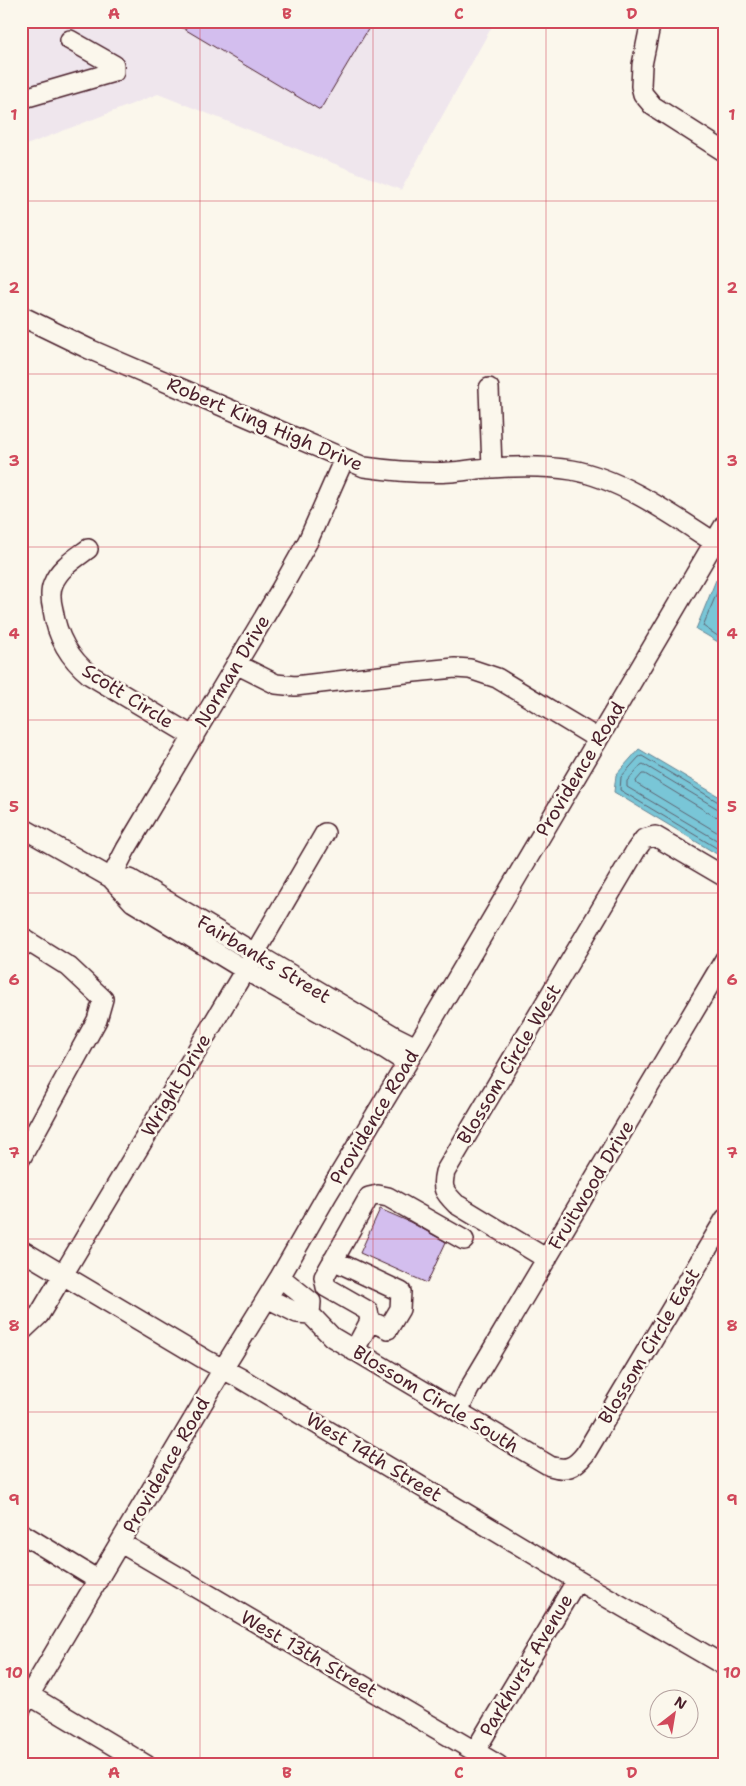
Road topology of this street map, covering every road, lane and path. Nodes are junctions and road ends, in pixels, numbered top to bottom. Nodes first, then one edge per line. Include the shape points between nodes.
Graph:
1 (651, 21) edge
2 (70, 40) dead end
3 (21, 99) edge
4 (725, 152) edge
5 (21, 316) edge
6 (490, 388) dead end
7 (344, 459) junction
8 (492, 468) junction
9 (725, 524) edge
10 (714, 542) junction
11 (88, 549) dead end
12 (236, 664) junction
13 (194, 737) junction
14 (598, 739) junction
15 (21, 827) edge
16 (325, 833) dead end
17 (111, 878) junction
18 (725, 878) edge
19 (21, 937) edge
20 (255, 953) junction
21 (725, 959) edge
22 (246, 970) junction
23 (412, 1055) junction
24 (21, 1158) edge
25 (725, 1219) edge
26 (464, 1240) dead end
27 (21, 1250) edge
28 (547, 1259) junction
29 (333, 1260) junction
30 (63, 1275) junction
31 (280, 1277) junction
32 (267, 1298) junction
33 (310, 1314) junction
34 (370, 1321) junction
35 (21, 1332) edge
36 (354, 1351) junction
37 (223, 1369) junction
38 (458, 1412) junction
39 (569, 1468) joint
40 (21, 1533) edge
41 (121, 1543) junction
42 (98, 1580) junction
43 (577, 1580) junction
44 (725, 1666) edge
45 (25, 1702) edge
46 (475, 1751) junction
47 (146, 1765) edge
48 (498, 1765) edge

1 - 4 street via 642,65 640,86 643,94 653,106
2 - 3 street via 114,65 114,72
5 - 7 street, Robert King High Drive via 89,349
6 - 8 street
7 - 8 street, Robert King High Drive via 364,467 410,473
7 - 12 street, Norman Drive via 308,541
8 - 10 street, Robert King High Drive via 573,470 604,479 646,500
9 - 10 street, Providence Road
10 - 14 street, Providence Road
11 - 13 street, Scott Circle via 58,574 52,585 51,601 63,645 90,675
12 - 13 street, Norman Drive
12 - 14 street via 276,684 295,686 470,669 497,678
13 - 17 street, Norman Drive
14 - 23 street, Providence Road
15 - 17 street, Fairbanks Street
16 - 20 street, Wright Drive
17 - 20 street, Fairbanks Street via 130,879
17 - 22 street, Fairbanks Street via 133,902
18 - 28 street, Blossom Circle West via 655,836 644,839 445,1172 446,1194 456,1204
19 - 24 street via 69,967 103,998 97,1020
20 - 22 street, Wright Drive
20 - 23 street, Fairbanks Street via 394,1036
21 - 28 street, Fruitwood Drive
22 - 23 street, Fairbanks Street via 387,1050
22 - 30 street, Wright Drive
23 - 31 street, Providence Road
25 - 39 street, Blossom Circle East via 585,1454
26 - 29 street via 388,1197 378,1195 369,1197
27 - 30 street, West 14th Street
28 - 38 street, Fruitwood Drive
29 - 34 street via 324,1277 326,1287 368,1311
29 - 34 street via 400,1292 400,1309 388,1329
30 - 35 street, Wright Drive via 39,1315
30 - 37 street, West 14th Street
31 - 32 street, Providence Road
31 - 33 street, Blossom Circle South via 312,1302
32 - 33 street via 297,1313
32 - 37 street, Providence Road
33 - 36 street, Blossom Circle South via 332,1338
34 - 36 street
36 - 38 street, Blossom Circle South
37 - 41 street, Providence Road
37 - 43 street, West 14th Street
38 - 39 street, Blossom Circle South via 550,1466 561,1470
40 - 42 street
41 - 42 street, Providence Road
41 - 46 street, West 13th Street
42 - 45 street, Providence Road
43 - 44 street, West 14th Street
43 - 46 street, Parkhurst Avenue
45 - 47 street
46 - 48 street, West 13th Street

